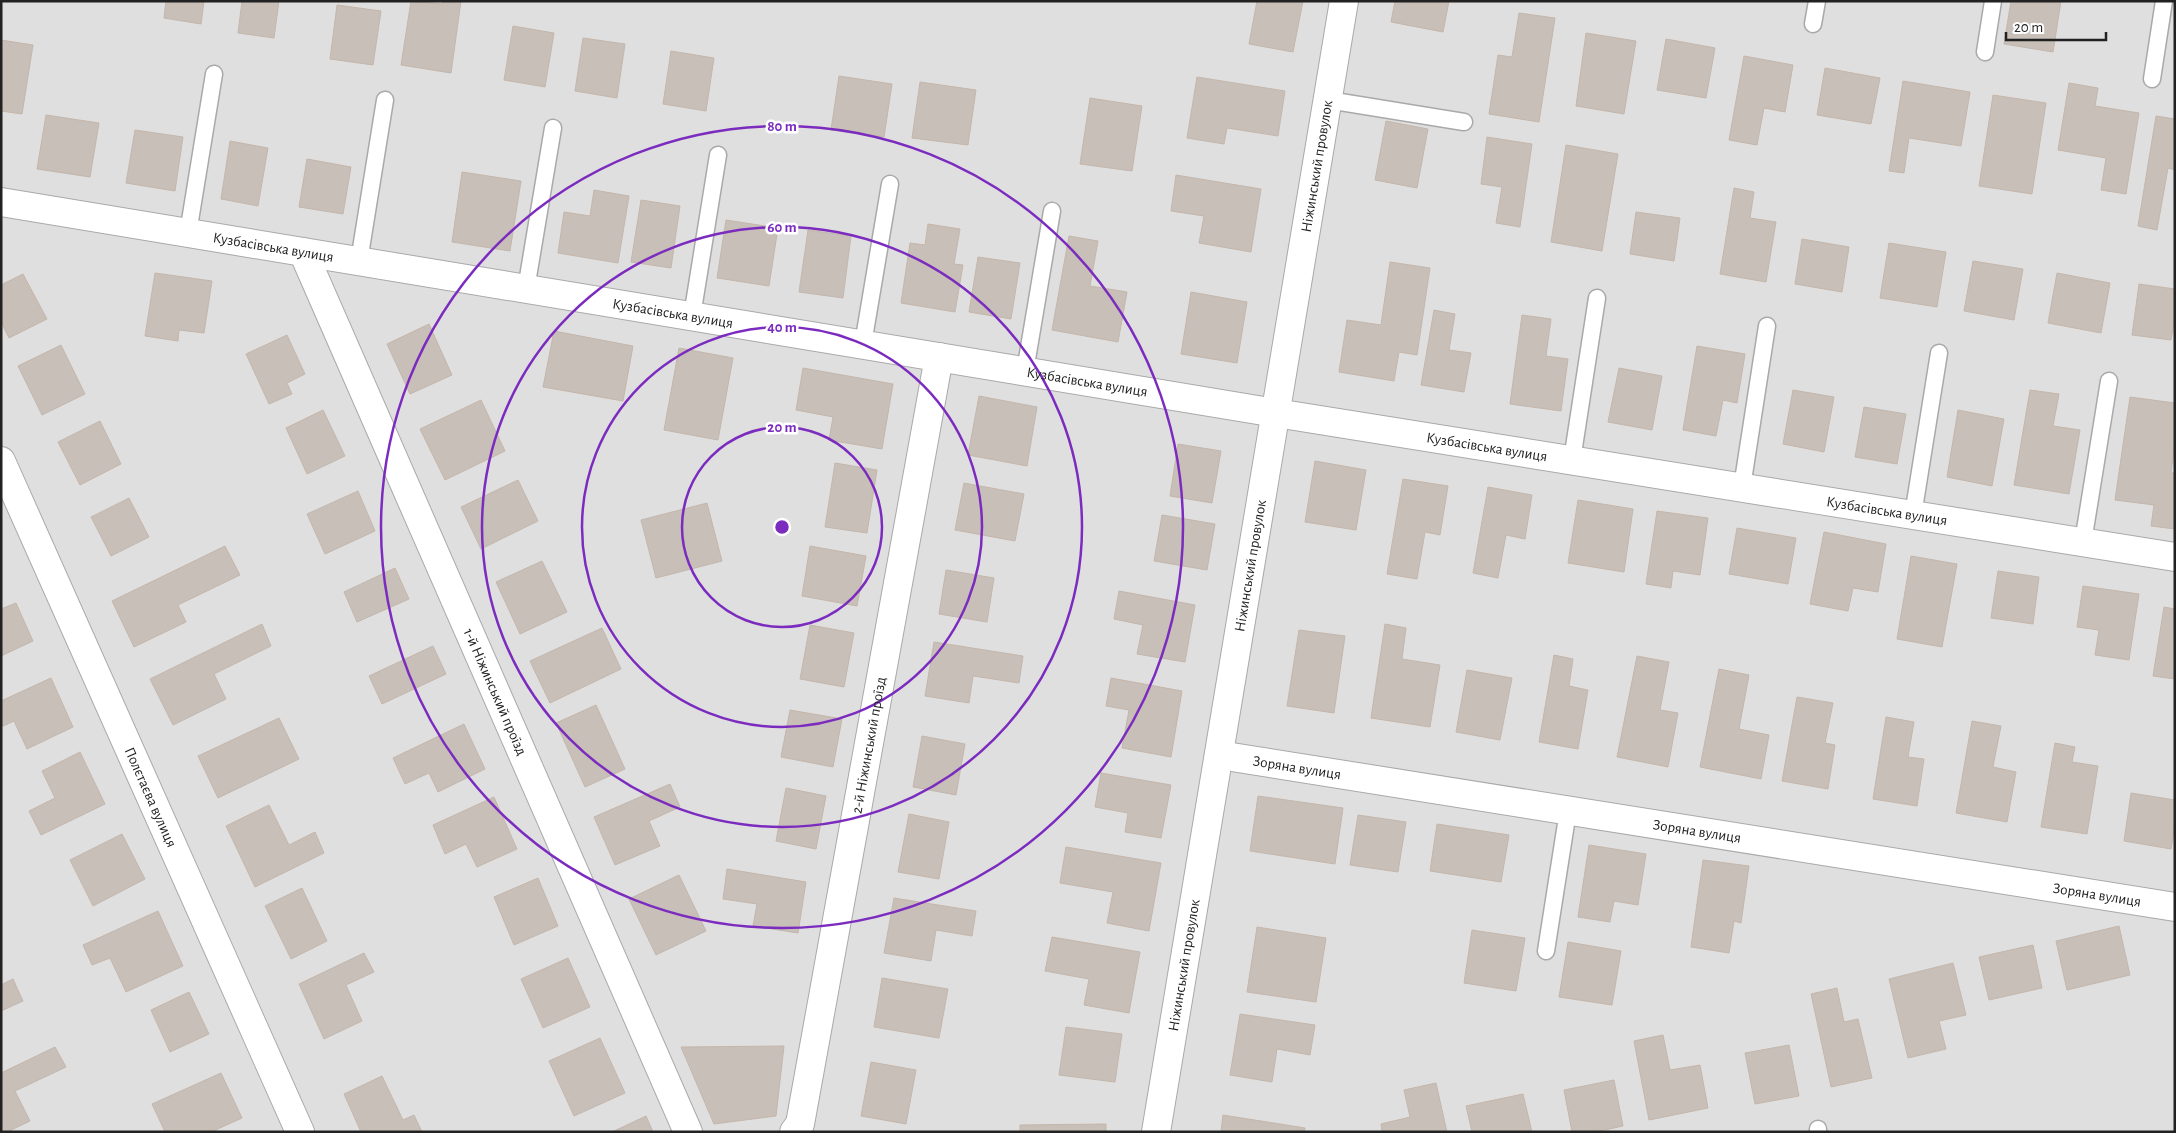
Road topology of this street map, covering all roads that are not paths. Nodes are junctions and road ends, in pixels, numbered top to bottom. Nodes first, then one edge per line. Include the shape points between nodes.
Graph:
1 (1344, 1) edge
2 (1817, 1) edge
3 (1993, 1) edge
4 (2164, 1) edge
5 (1813, 24) dead end
6 (1985, 52) dead end
7 (214, 74) dead end
8 (2152, 79) dead end
9 (386, 100) dead end
10 (1328, 100) junction
11 (1464, 122) dead end
12 (553, 128) dead end
13 (718, 155) dead end
14 (890, 184) dead end
15 (1, 202) edge
16 (1052, 211) dead end
17 (188, 233) junction
18 (304, 252) junction
19 (359, 261) junction
20 (526, 289) junction
21 (1598, 298) dead end
22 (692, 316) junction
23 (1767, 326) dead end
24 (863, 344) junction
25 (1939, 354) dead end
26 (940, 357) junction
27 (1026, 371) junction
28 (2109, 381) dead end
29 (1276, 413) junction
30 (1572, 460) junction
31 (1, 461) edge
32 (1742, 488) junction
33 (1913, 515) junction
34 (2083, 542) junction
35 (2175, 557) edge
36 (1219, 755) junction
37 (1568, 811) junction
38 (2175, 907) edge
39 (1546, 951) dead end
40 (300, 1132) edge
41 (688, 1132) edge
42 (794, 1132) edge
43 (1156, 1132) edge

1 - 10 street, Ніжинський провулок
2 - 5 lane
3 - 6 lane
4 - 8 lane
7 - 17 lane
9 - 19 lane
10 - 11 lane
10 - 29 street, Ніжинський провулок
12 - 20 lane
13 - 22 lane
14 - 24 lane
15 - 17 street, Кузбасівська вулиця
16 - 27 lane
17 - 18 street, Кузбасівська вулиця
18 - 19 street, Кузбасівська вулиця
18 - 41 street, 1-й Ніжинський проїзд
19 - 20 street, Кузбасівська вулиця
20 - 22 street, Кузбасівська вулиця
21 - 30 lane
22 - 24 street, Кузбасівська вулиця
23 - 32 lane
24 - 26 street, Кузбасівська вулиця
25 - 33 lane
26 - 27 street, Кузбасівська вулиця
26 - 42 street, 2-й Ніжинський проїзд via 800,1124
27 - 29 street, Кузбасівська вулиця
28 - 34 lane
29 - 30 street, Кузбасівська вулиця
29 - 36 street, Ніжинський провулок
30 - 32 street, Кузбасівська вулиця
31 - 40 street, Полєтаєва вулиця
32 - 33 street, Кузбасівська вулиця
33 - 34 street, Кузбасівська вулиця
34 - 35 street, Кузбасівська вулиця
36 - 37 street, Зоряна вулиця
36 - 43 street, Ніжинський провулок
37 - 38 street, Зоряна вулиця
37 - 39 lane

